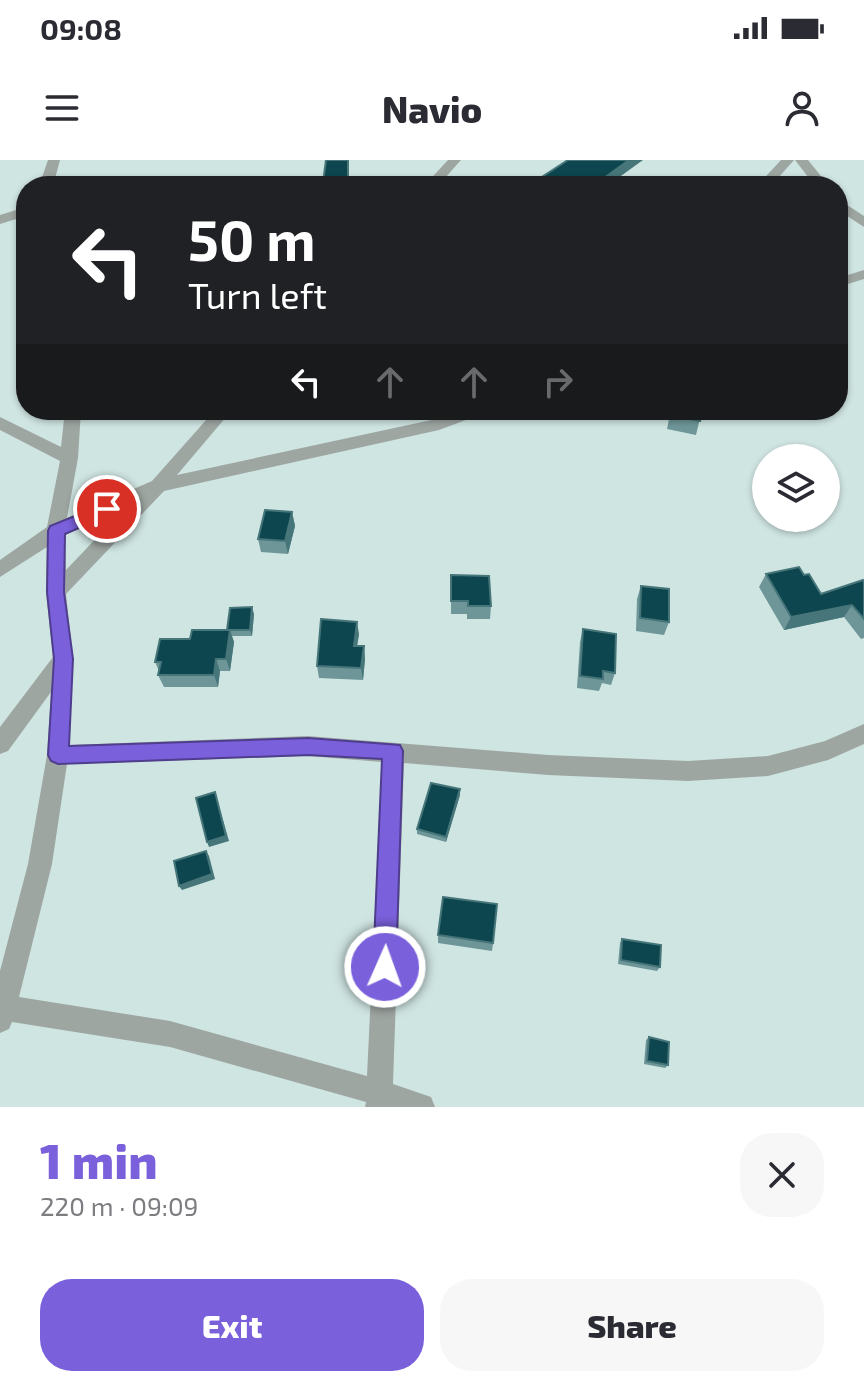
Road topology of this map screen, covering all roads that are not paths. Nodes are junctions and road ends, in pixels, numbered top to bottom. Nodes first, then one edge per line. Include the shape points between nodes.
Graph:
1 (455, 160) edge
2 (788, 160) edge
3 (440, 176) edge
4 (773, 176) edge
5 (848, 211) edge
6 (864, 223) edge
7 (72, 420) edge
8 (215, 420) edge
9 (450, 420) edge
10 (0, 423) edge
11 (69, 458) junction
12 (158, 486) junction
13 (56, 531) junction
14 (0, 570) edge
15 (56, 592) junction
16 (63, 659) junction
17 (864, 734) edge
18 (0, 744) edge
19 (393, 751) junction
20 (58, 755) junction
21 (2, 1014) edge
22 (379, 1101) edge
23 (421, 1107) edge

1 - 3 street
2 - 4 street
5 - 6 street
7 - 11 street
8 - 12 street
9 - 12 street
10 - 11 street
11 - 13 street
12 - 13 street
12 - 15 street
13 - 14 street
13 - 15 street
15 - 16 street
16 - 18 street
16 - 20 street
17 - 19 street via 768,766 688,771
19 - 20 street via 308,746
19 - 22 street
20 - 21 street via 40,864
21 - 22 street via 170,1034 330,1077
22 - 23 street

